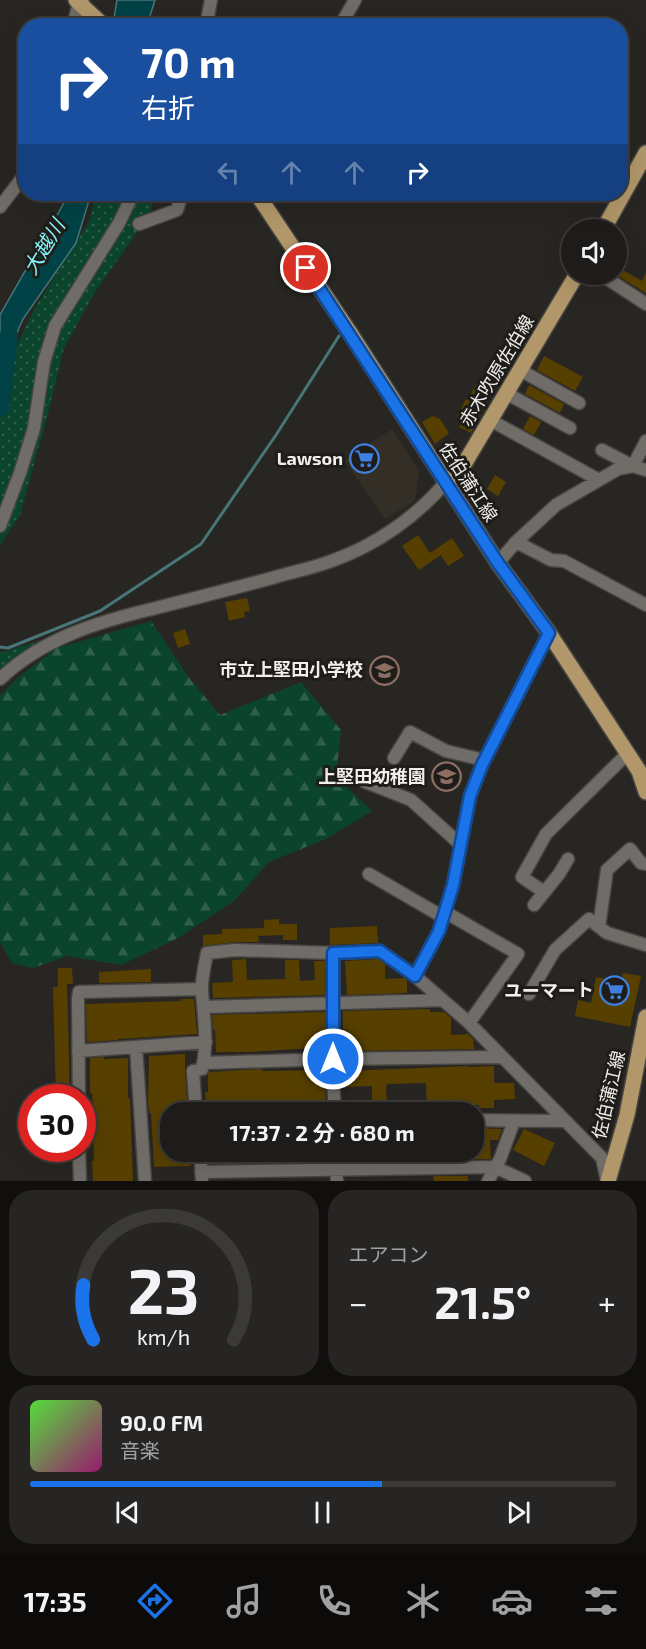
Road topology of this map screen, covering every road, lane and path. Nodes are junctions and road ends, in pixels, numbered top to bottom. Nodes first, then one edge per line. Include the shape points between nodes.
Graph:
1 (211, 0) edge
2 (355, 0) edge
3 (80, 1) edge
4 (75, 18) edge
5 (96, 18) edge
6 (208, 18) edge
7 (345, 18) edge
8 (646, 153) edge
9 (628, 180) edge
10 (18, 183) edge
11 (130, 201) edge
12 (180, 201) edge
13 (262, 201) edge
14 (617, 201) edge
15 (0, 207) edge
16 (608, 219) edge
17 (139, 224) dead end
18 (570, 285) edge
19 (617, 285) edge
20 (646, 304) edge
21 (520, 370) junction
22 (506, 393) junction
23 (579, 403) dead end
24 (490, 420) junction
25 (570, 428) dead end
26 (646, 441) edge
27 (602, 450) dead end
28 (633, 466) junction
29 (646, 470) edge
30 (599, 480) junction
31 (445, 483) junction
32 (0, 526) edge
33 (516, 542) junction
34 (498, 563) junction
35 (646, 605) edge
36 (549, 633) junction
37 (3, 672) edge
38 (627, 754) junction
39 (394, 758) dead end
40 (484, 760) junction
41 (644, 774) edge
42 (363, 782) dead end
43 (646, 792) edge
44 (461, 845) junction
45 (568, 858) dead end
46 (646, 864) edge
47 (369, 874) dead end
48 (544, 892) junction
49 (534, 906) dead end
50 (444, 915) junction
51 (599, 927) junction
52 (646, 945) edge
53 (333, 953) junction
54 (415, 976) junction
55 (202, 989) junction
56 (529, 994) dead end
57 (443, 1000) junction
58 (333, 1003) junction
59 (204, 1007) junction
60 (646, 1017) edge
61 (470, 1023) junction
62 (206, 1042) junction
63 (136, 1047) junction
64 (78, 1051) junction
65 (502, 1057) junction
66 (333, 1059) junction
67 (203, 1063) junction
68 (79, 1084) edge
69 (195, 1102) edge
70 (335, 1102) edge
71 (484, 1120) edge
72 (514, 1121) junction
73 (563, 1121) junction
74 (79, 1162) edge
75 (201, 1162) edge
76 (495, 1167) junction
77 (336, 1175) edge
78 (202, 1177) edge
79 (80, 1181) edge
80 (145, 1181) edge
81 (488, 1181) edge
82 (525, 1181) edge
83 (608, 1181) edge

1 - 6 street
2 - 7 street
3 - 4 street
3 - 5 main road
8 - 9 main road
10 - 15 street
11 - 32 street via 55,326 44,362 34,428
12 - 17 street via 177,210
13 - 31 main road, 佐伯蒲江線
14 - 16 main road
18 - 21 main road, 赤木吹原佐伯線
19 - 20 street
21 - 22 main road, 赤木吹原佐伯線
21 - 23 street
22 - 24 main road, 赤木吹原佐伯線
22 - 25 street
24 - 30 street
24 - 31 main road, 赤木吹原佐伯線 via 460,471
26 - 28 street
27 - 28 street
28 - 29 street
28 - 30 street via 618,468
30 - 33 street via 556,505
31 - 34 main road, 佐伯蒲江線
31 - 37 street via 407,519 352,553 277,577 96,624 52,642
33 - 34 street
33 - 35 street via 551,560 564,561
34 - 36 main road, 佐伯蒲江線
36 - 38 main road, 佐伯蒲江線
36 - 40 street
38 - 41 main road, 佐伯蒲江線
38 - 48 street via 546,834 522,877
39 - 40 street via 410,732 446,752
40 - 44 street via 470,796
41 - 43 main road, 佐伯蒲江線
42 - 44 street via 411,800
44 - 50 street
45 - 48 street
46 - 51 street via 630,849 607,870
47 - 50 street
48 - 49 street
50 - 54 street
50 - 61 street via 518,954
51 - 52 street
51 - 56 street via 589,919 555,950
53 - 54 street via 380,951
53 - 55 street via 207,953
53 - 58 street
54 - 57 street
55 - 59 street
55 - 64 street via 80,992
57 - 58 street
57 - 61 street
58 - 59 street
58 - 66 street
59 - 62 street
60 - 83 main road, 佐伯蒲江線 via 627,1115
61 - 65 street
62 - 63 street
62 - 67 street
63 - 64 street
63 - 80 street
64 - 68 street
65 - 66 street
65 - 73 street
66 - 67 street
66 - 70 street
67 - 69 street via 202,1069 193,1071
71 - 72 street
72 - 73 street
72 - 76 street
73 - 83 street via 602,1158
74 - 79 street
75 - 78 street
76 - 77 street
76 - 81 street
76 - 82 street
77 - 78 street

